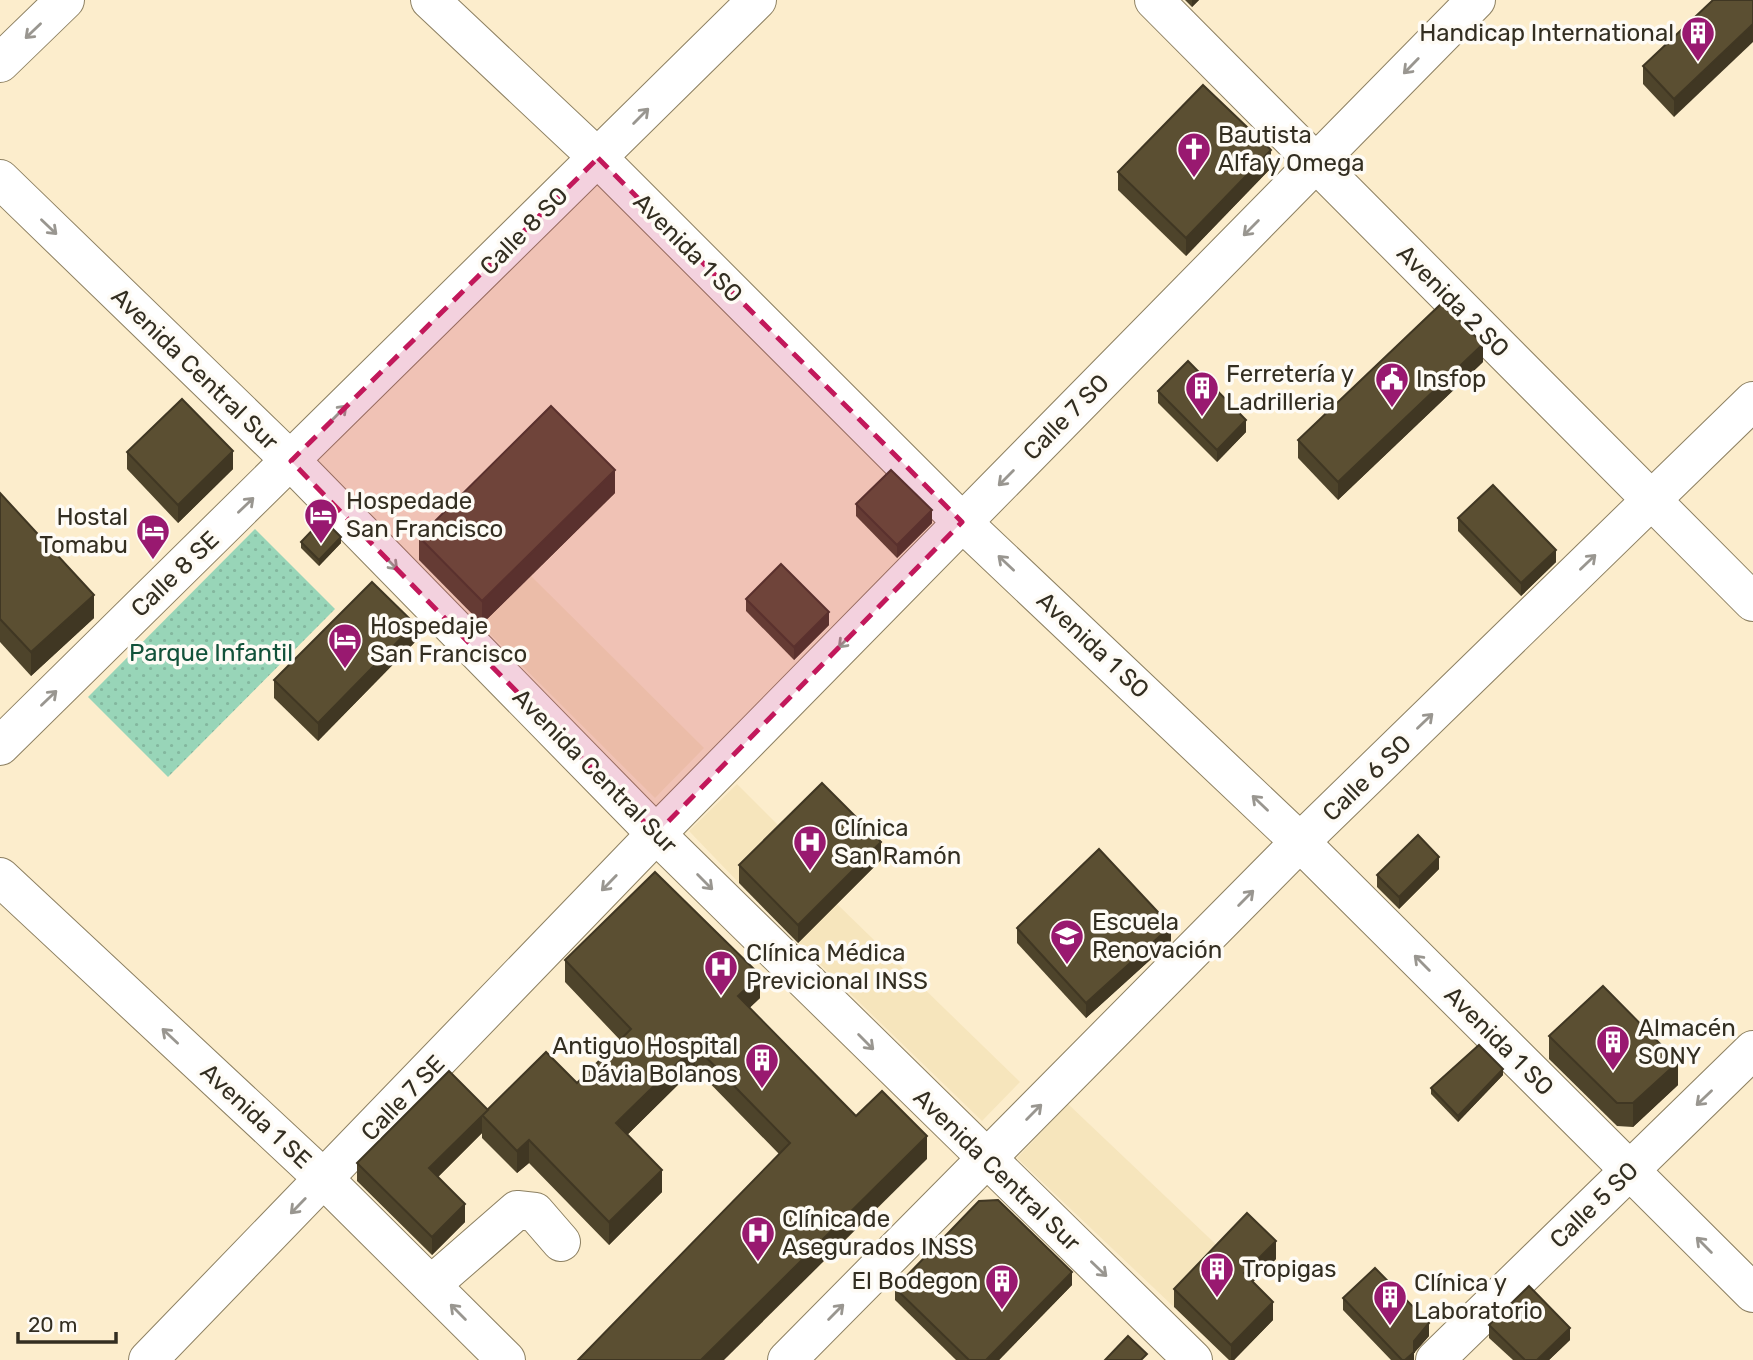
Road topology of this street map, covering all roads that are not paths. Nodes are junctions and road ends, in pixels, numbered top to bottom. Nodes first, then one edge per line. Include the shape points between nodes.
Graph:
1 (65, 0) edge
2 (430, 0) edge
3 (757, 0) edge
4 (1154, 0) edge
5 (1476, 0) edge
6 (0, 63) edge
7 (598, 158) junction
8 (1315, 163) junction
9 (0, 179) edge
10 (1753, 401) edge
11 (291, 461) junction
12 (1652, 500) junction
13 (962, 522) junction
14 (1753, 602) edge
15 (0, 746) edge
16 (656, 834) junction
17 (1300, 842) junction
18 (0, 877) edge
19 (1753, 1050) edge
20 (986, 1161) junction
21 (1629, 1171) junction
22 (324, 1180) junction
23 (561, 1242) dead end
24 (430, 1285) junction
25 (1753, 1293) edge
26 (148, 1360) edge
27 (506, 1360) edge
28 (787, 1360) edge
29 (1193, 1360) edge
30 (1435, 1360) edge

1 -> 6 street
2 - 7 street, Avenida 1 SO
7 -> 3 street, Calle 8 SO
4 - 8 street, Avenida 2 SO
5 -> 8 street, Calle 7 SO
11 -> 7 street, Calle 8 SO
7 - 13 street, Avenida 1 SO
8 - 12 street, Avenida 2 SO
8 -> 13 street, Calle 7 SO
9 -> 11 street, Avenida Central Sur
10 - 12 street, Calle 6 SO
15 -> 11 street, Calle 8 SE
11 -> 16 street, Avenida Central Sur
12 - 14 street, Avenida 2 SO
17 -> 12 street, Calle 6 SO
13 -> 16 street, Calle 7 SO
17 -> 13 street, Avenida 1 SO
16 -> 20 street, Avenida Central Sur
16 -> 22 street, Calle 7 SE
20 -> 17 street, Calle 6 SO
21 -> 17 street, Avenida 1 SO
22 -> 18 street, Avenida 1 SE
19 -> 21 street, Calle 5 SO
28 -> 20 street, Calle 6 SO
20 -> 29 street, Avenida Central Sur
25 -> 21 street, Avenida 1 SO
21 - 30 street, Calle 5 SO
22 - 24 street, Avenida 1 SE
22 -> 26 street, Calle 7 SE
23 - 24 street via 535,1212 517,1210
27 -> 24 street, Avenida 1 SE

